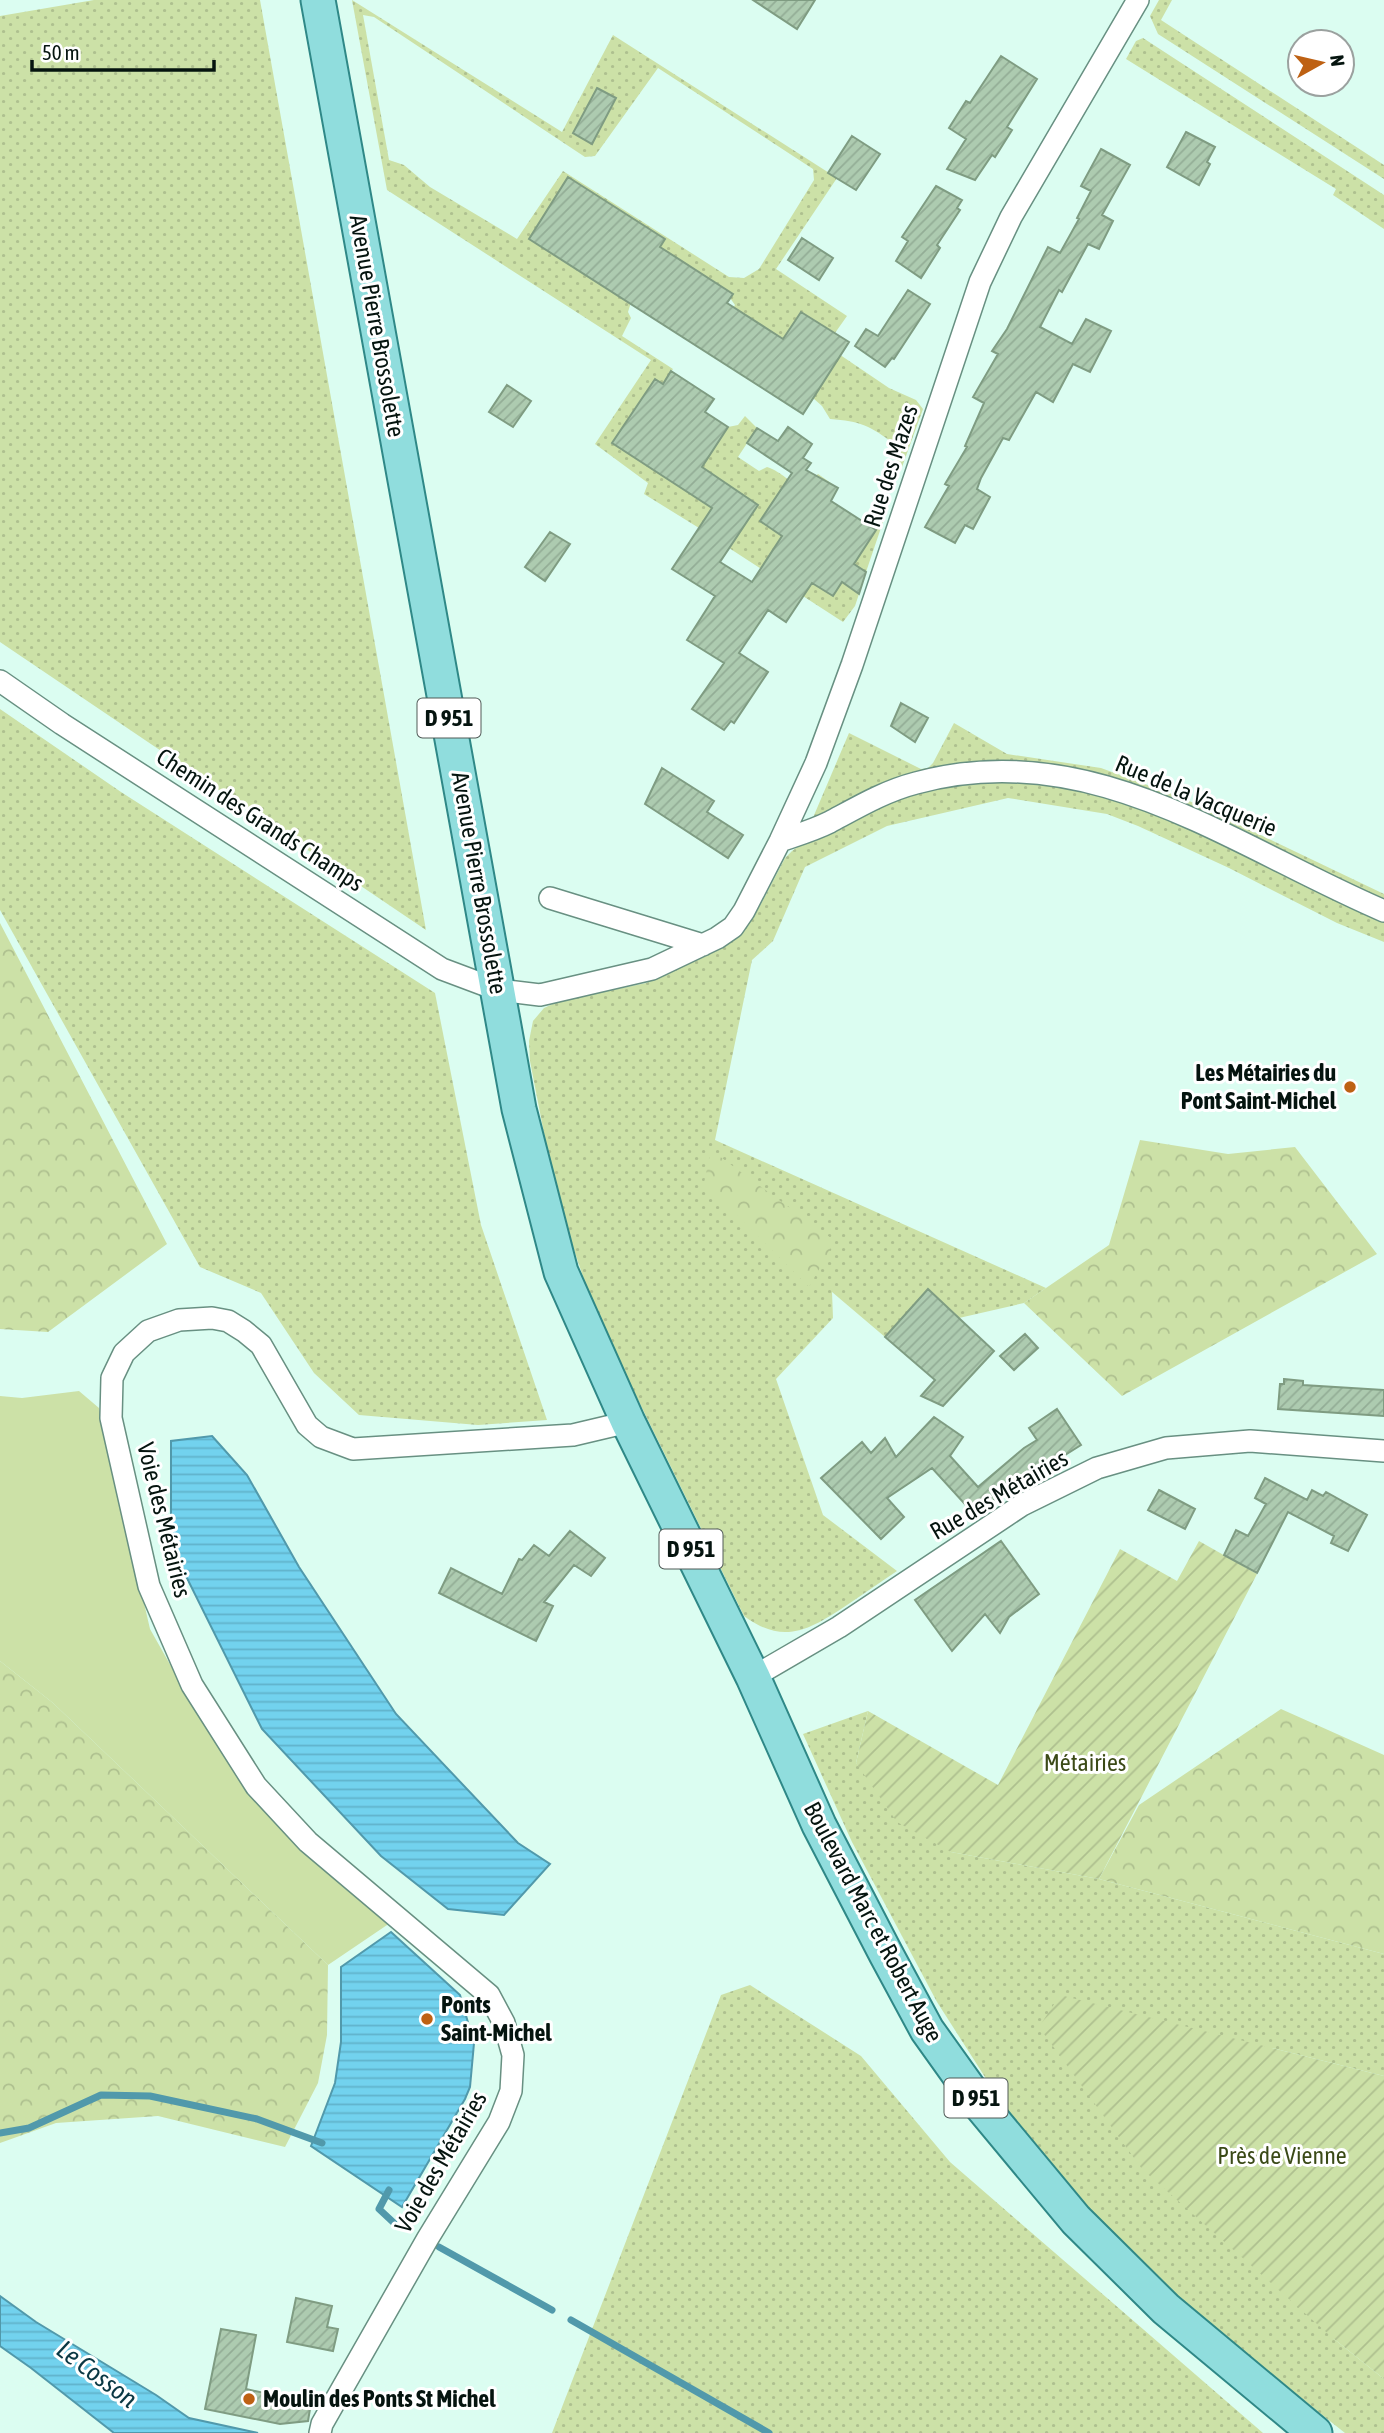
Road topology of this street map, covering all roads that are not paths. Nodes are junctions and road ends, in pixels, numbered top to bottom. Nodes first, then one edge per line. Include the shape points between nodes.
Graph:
1 (318, 0) edge
2 (1138, 0) edge
3 (0, 681) edge
4 (780, 841) junction
5 (550, 898) dead end
6 (1384, 911) edge
7 (703, 945) junction
8 (498, 990) junction
9 (628, 1422) junction
10 (1384, 1451) edge
11 (753, 1677) junction
12 (321, 2428) edge
13 (1315, 2433) edge

1 - 8 main road, Avenue Pierre Brossolette / D 951
2 - 4 street, Rue des Mazes via 1011,217 980,282 852,666 816,763
3 - 8 street, Chemin des Grands Champs via 442,969
4 - 6 street, Rue de la Vacquerie via 915,783 959,774 1043,772 1136,794
4 - 7 street, Rue des Mazes via 733,927
5 - 7 street
7 - 8 street, Rue des Mazes via 652,969 611,980 540,995
8 - 9 main road, Avenue Pierre Brossolette / D 951 via 519,1109 561,1272
9 - 11 main road, Boulevard Marc et Robert Auge / D 951
9 - 12 street, Voie des Métairies via 573,1434 353,1448 321,1437 307,1425 261,1345 228,1321 212,1318 179,1320 148,1331 124,1353 112,1378 111,1418 149,1586 192,1685 256,1786 308,1842 489,1995 504,2023 513,2055 511,2091 499,2122 422,2247
10 - 11 street, Rue des Métairies via 1250,1441 1166,1448 1097,1468 1022,1505 839,1628
11 - 13 main road, Boulevard Marc et Robert Auge / D 951 via 819,1825 886,1954 927,2030 982,2107 1076,2220 1167,2309

